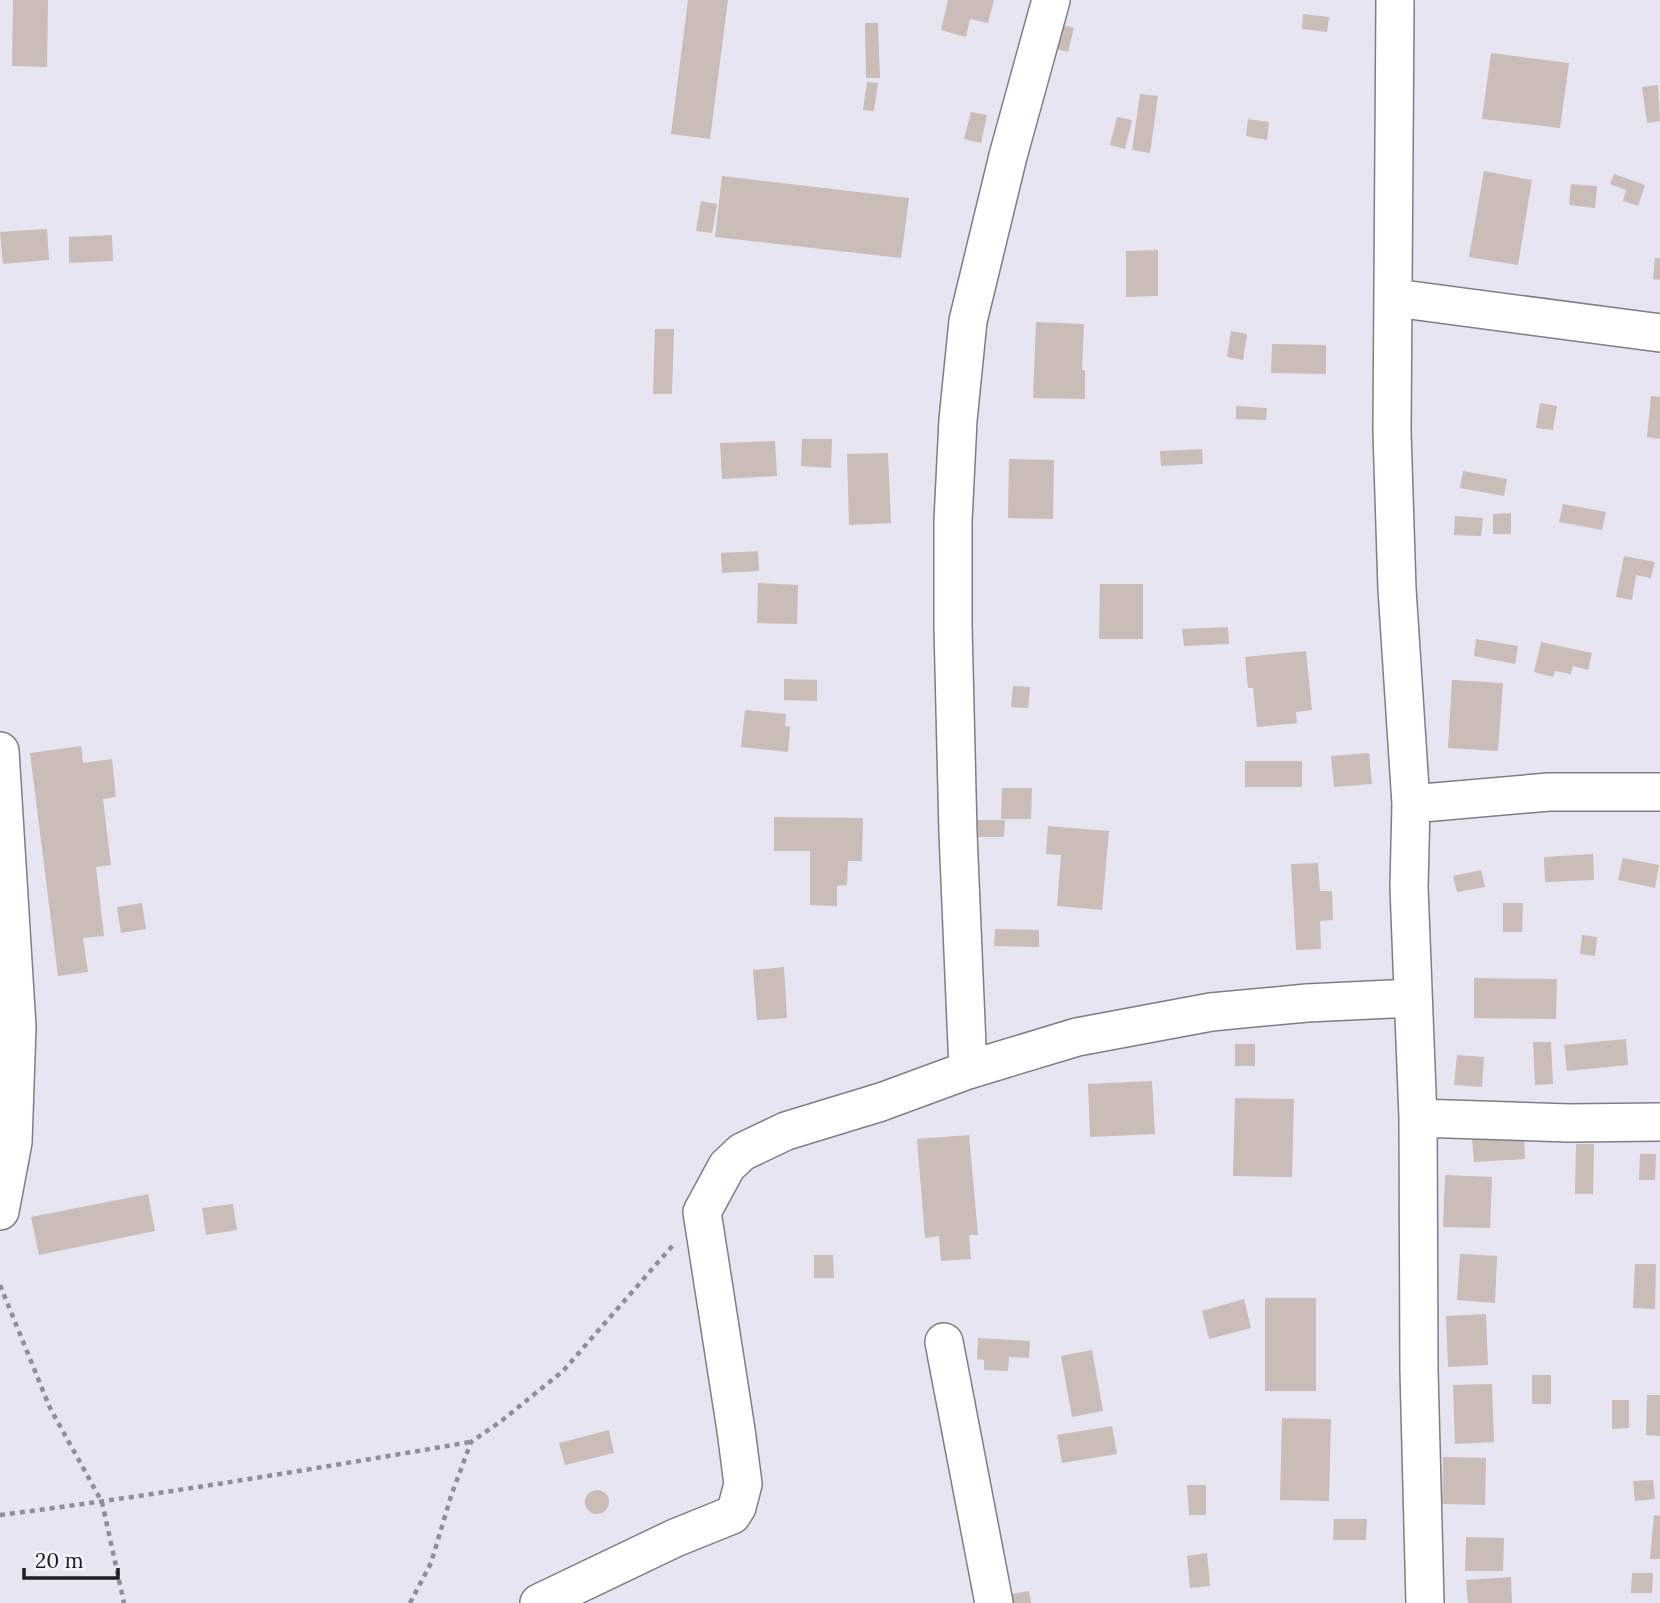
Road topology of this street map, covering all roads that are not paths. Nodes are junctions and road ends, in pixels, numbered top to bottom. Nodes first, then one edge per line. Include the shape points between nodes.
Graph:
1 (1051, 0) edge
2 (1395, 0) edge
3 (1395, 298) junction
4 (1660, 333) edge
5 (0, 751) edge
6 (1660, 792) edge
7 (1411, 804) junction
8 (2, 819) edge
9 (1412, 998) junction
10 (968, 1070) junction
11 (1418, 1118) junction
12 (1660, 1122) edge
13 (7, 1140) edge
14 (0, 1211) edge
15 (944, 1342) dead end
16 (540, 1603) edge
17 (994, 1603) edge
18 (1424, 1603) edge

1 - 10 street via 968,321 958,420 953,626
2 - 3 street
3 - 4 street
3 - 7 street via 1392,445
5 - 8 street
6 - 7 street via 1549,792
7 - 9 street
8 - 13 street via 17,1027
9 - 10 street via 1211,1012 1077,1037
9 - 11 street
10 - 16 street via 786,1131 743,1152 727,1166 702,1212 737,1430 743,1484 737,1507 732,1515
11 - 12 street
11 - 18 street
13 - 14 street
15 - 17 street

